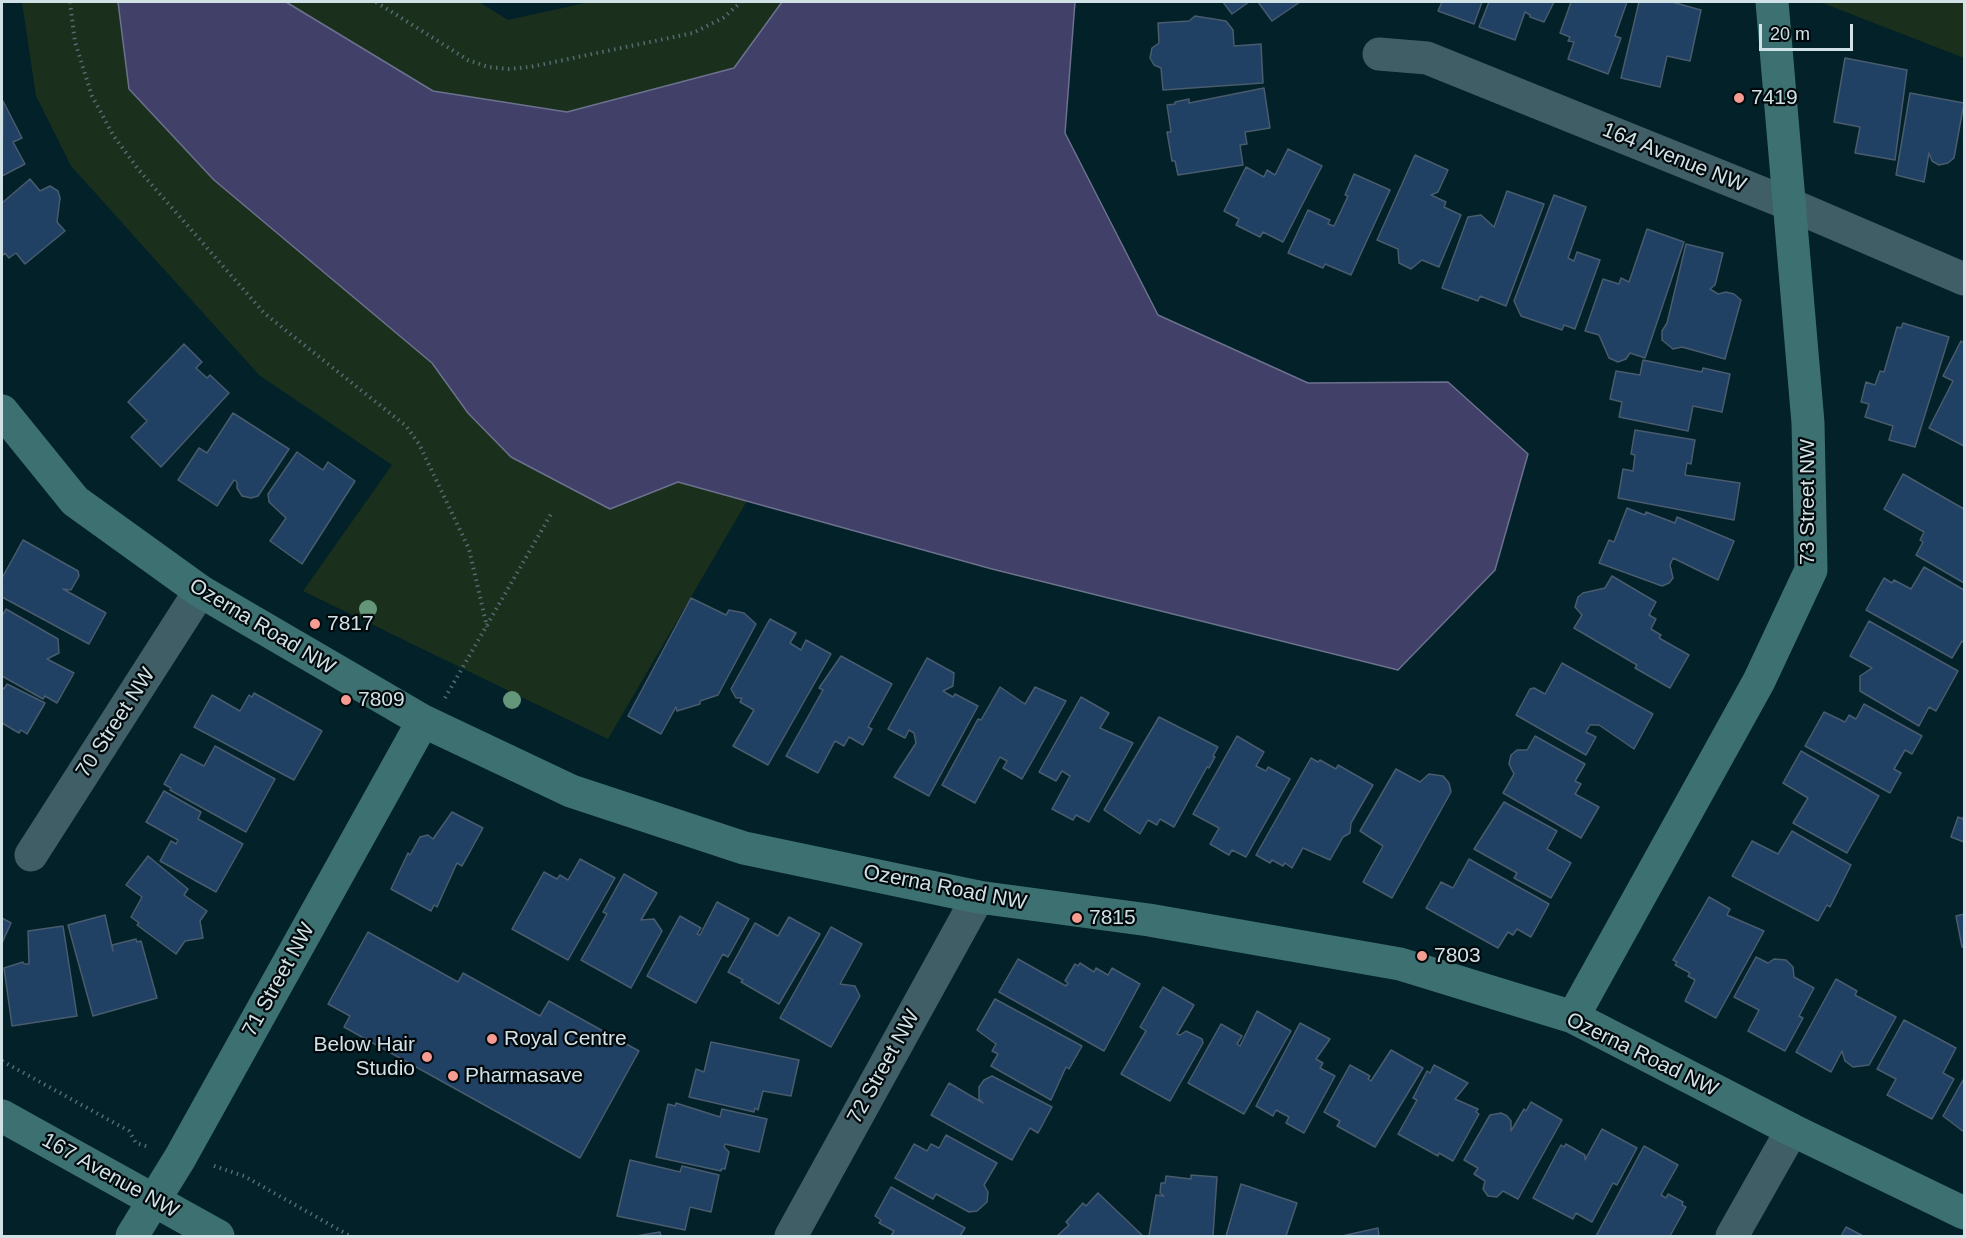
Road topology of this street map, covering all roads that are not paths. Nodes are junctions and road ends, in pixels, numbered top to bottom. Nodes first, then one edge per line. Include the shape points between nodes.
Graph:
1 (1772, 2) edge
2 (1379, 54) dead end
3 (1789, 204) junction
4 (1965, 279) edge
5 (2, 411) edge
6 (200, 591) junction
7 (423, 722) junction
8 (31, 855) dead end
9 (978, 897) junction
10 (1573, 1017) junction
11 (2, 1116) edge
12 (1792, 1130) junction
13 (153, 1200) junction
14 (1965, 1213) edge
15 (132, 1236) edge
16 (218, 1236) edge
17 (791, 1236) edge
18 (1732, 1236) edge

1 - 3 street, 73 Street NW
2 - 3 street, 164 Avenue NW via 1428,58
3 - 4 street, 164 Avenue NW
3 - 10 street, 73 Street NW via 1808,423 1811,570 1759,681
5 - 6 street, Ozerna Road NW via 75,501
6 - 7 street, Ozerna Road NW
6 - 8 street, 70 Street NW
7 - 9 street, Ozerna Road NW via 571,790 744,848
7 - 13 street, 71 Street NW
9 - 10 street, Ozerna Road NW via 1149,920 1400,964
9 - 17 street, 72 Street NW
10 - 12 street, Ozerna Road NW
11 - 13 street, 167 Avenue NW
12 - 14 street, Ozerna Road NW
12 - 18 street
13 - 15 street, 71 Street NW
13 - 16 street, 167 Avenue NW

